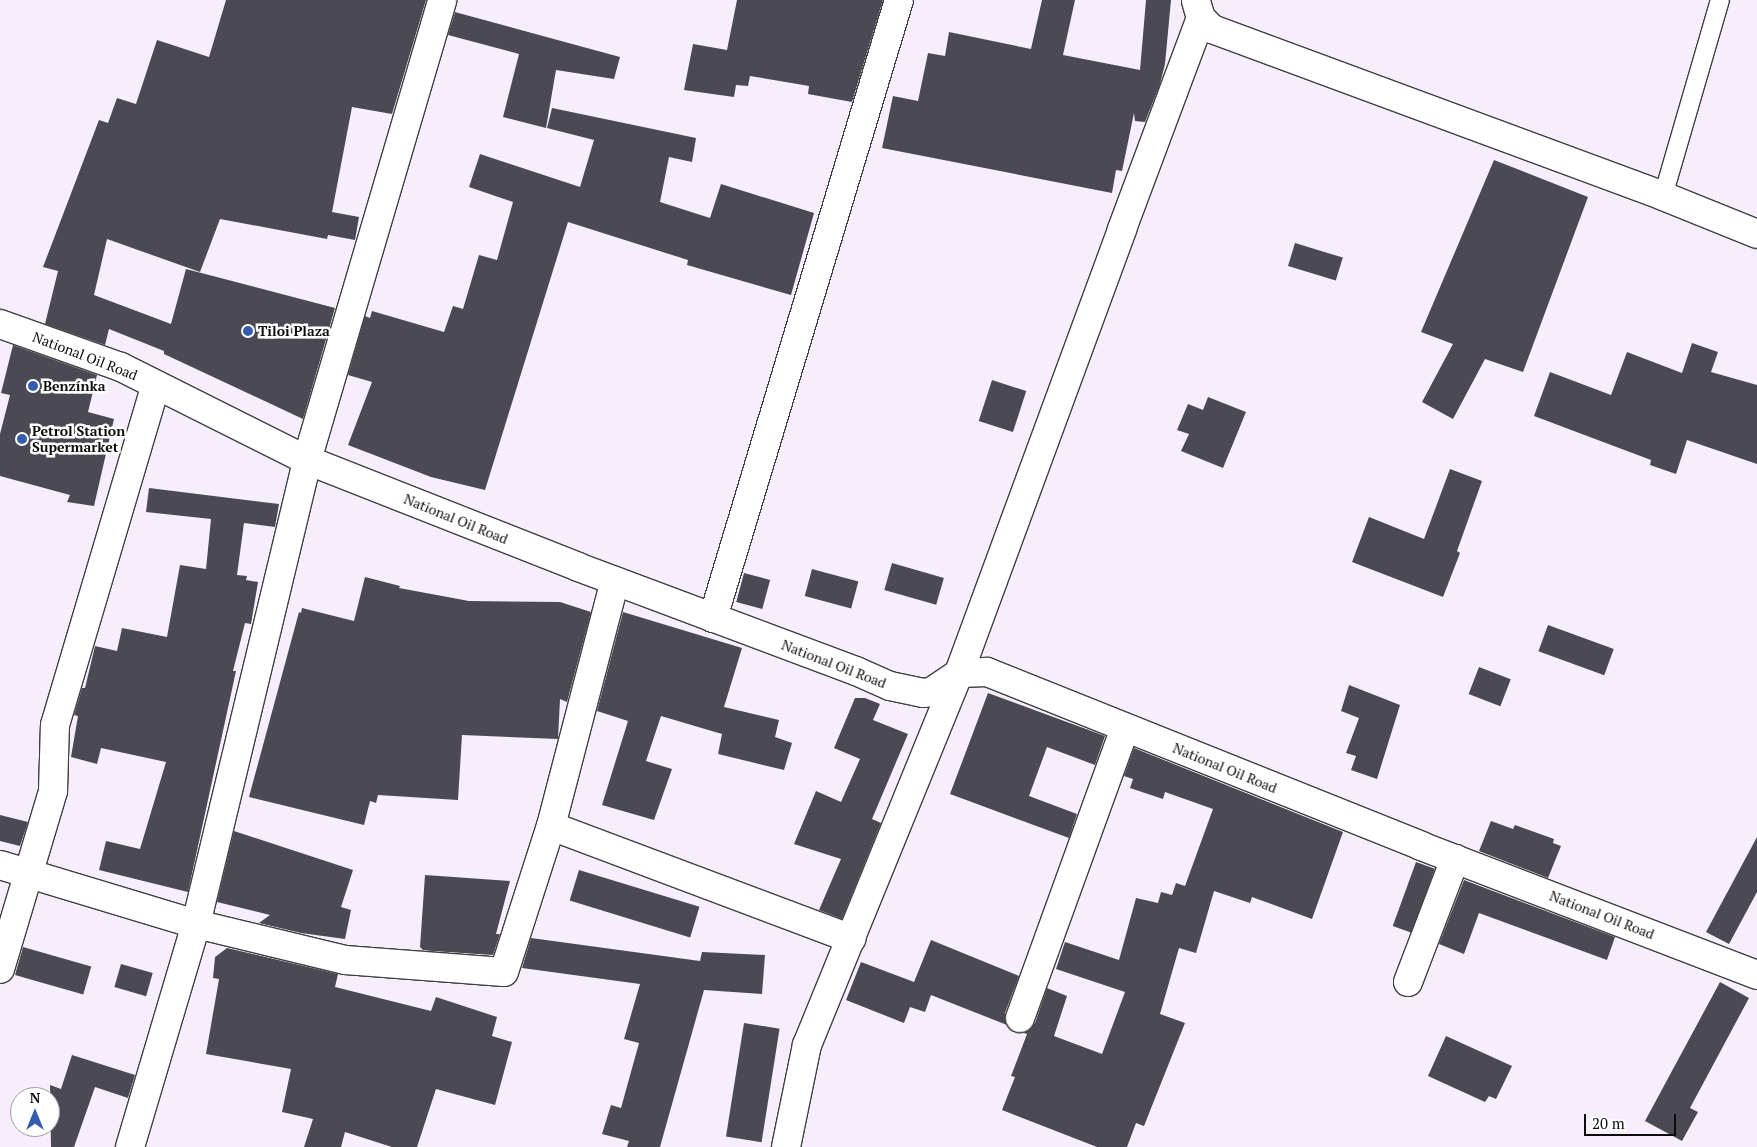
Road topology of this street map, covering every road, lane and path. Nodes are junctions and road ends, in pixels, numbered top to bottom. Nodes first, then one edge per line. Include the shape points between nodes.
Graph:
1 (442, 0) edge
2 (899, 0) edge
3 (1720, 0) edge
4 (1198, 9) edge
5 (1663, 196) junction
6 (1757, 234) edge
7 (0, 324) edge
8 (156, 385) junction
9 (307, 460) junction
10 (616, 581) junction
11 (713, 618) junction
12 (960, 673) junction
13 (1125, 728) junction
14 (551, 826) junction
15 (1455, 858) junction
16 (0, 864) edge
17 (29, 874) junction
18 (196, 924) junction
19 (851, 939) junction
20 (0, 969) edge
21 (1757, 975) edge
22 (1408, 982) dead end
23 (1020, 1018) dead end
24 (130, 1147) edge
25 (786, 1147) edge

1 - 9 street
2 - 11 street
3 - 5 lane
4 - 5 street via 1212,29
4 - 12 street
5 - 6 street
7 - 8 street, National Oil Road via 121,367
8 - 9 street, National Oil Road
8 - 17 street via 55,725 53,791
9 - 10 street, National Oil Road
9 - 18 street
10 - 11 street, National Oil Road
10 - 14 street
11 - 12 street, National Oil Road via 890,686 931,692
12 - 13 street, National Oil Road via 988,672
12 - 19 street
13 - 15 street, National Oil Road
13 - 23 street
14 - 18 street via 504,972 345,960
14 - 19 street
15 - 21 street, National Oil Road
15 - 22 street
16 - 17 street
17 - 18 street
17 - 20 street
18 - 24 street
19 - 25 street via 807,1045

